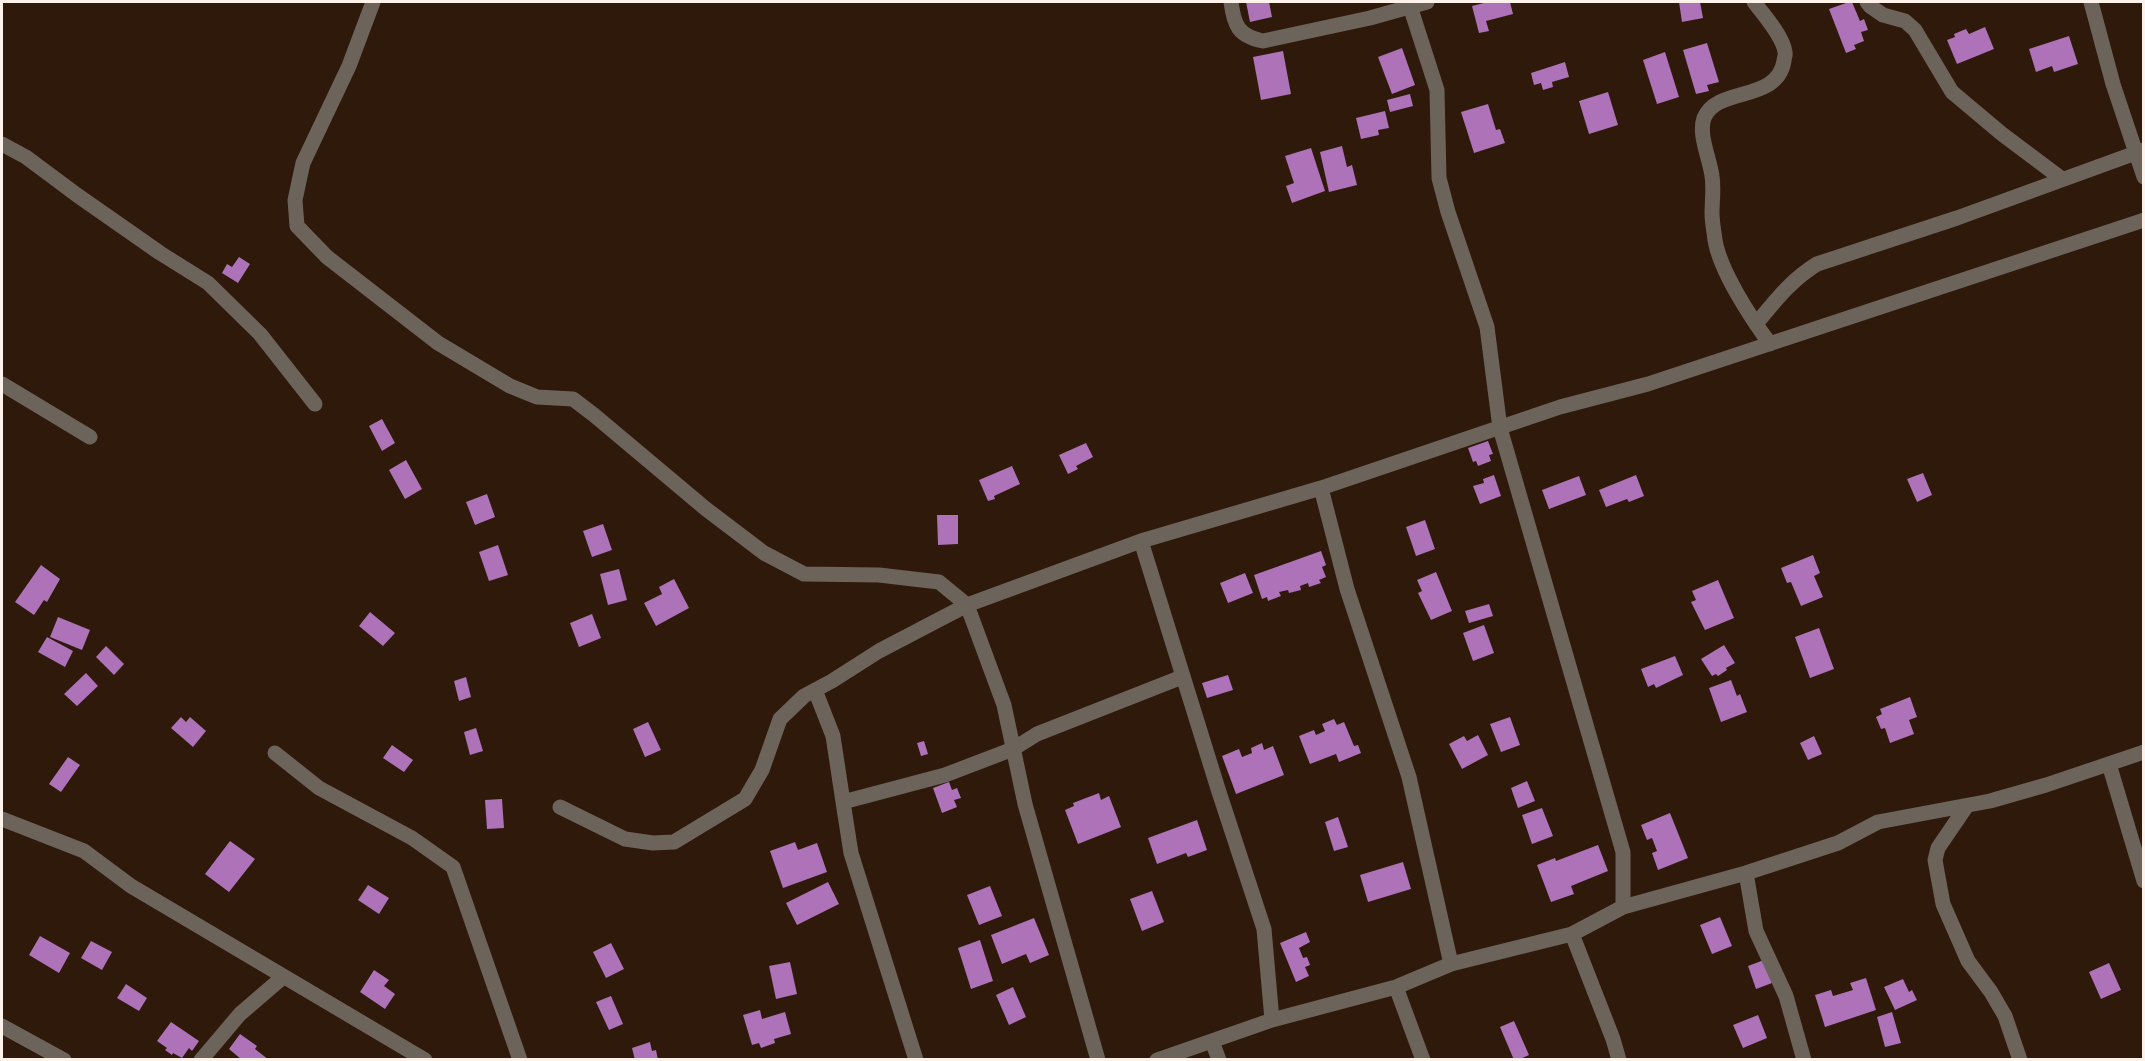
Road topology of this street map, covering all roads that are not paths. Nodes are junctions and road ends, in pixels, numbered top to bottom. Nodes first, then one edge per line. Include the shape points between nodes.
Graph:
1 (373, 2) edge
2 (1231, 2) edge
3 (1427, 2) edge
4 (1754, 2) edge
5 (1867, 2) edge
6 (2091, 2) edge
7 (1410, 6) junction
8 (2, 144) edge
9 (2140, 151) edge
10 (2144, 177) edge
11 (2062, 178) junction
12 (2144, 220) edge
13 (1756, 324) junction
14 (1770, 344) junction
15 (2, 384) edge
16 (315, 404) dead end
17 (1500, 428) junction
18 (90, 437) dead end
19 (1321, 488) junction
20 (1141, 540) junction
21 (967, 605) junction
22 (1182, 677) junction
23 (815, 690) junction
24 (1013, 749) junction
25 (2144, 752) edge
26 (275, 753) dead end
27 (2109, 764) junction
28 (843, 802) junction
29 (560, 807) dead end
30 (1966, 807) junction
31 (2, 819) edge
32 (1746, 873) junction
33 (2144, 881) edge
34 (1623, 907) junction
35 (1572, 934) junction
36 (1451, 964) junction
37 (283, 977) junction
38 (1396, 987) junction
39 (1272, 1020) junction
40 (2, 1026) edge
41 (1212, 1041) junction
42 (64, 1059) edge
43 (201, 1059) edge
44 (425, 1059) edge
45 (520, 1059) edge
46 (916, 1059) edge
47 (1098, 1059) edge
48 (1157, 1059) edge
49 (1219, 1059) edge
50 (1423, 1059) edge
51 (1619, 1059) edge
52 (1804, 1059) edge
53 (2020, 1059) edge

1 - 21 street via 349,66 303,163 295,200 297,226 327,257 438,343 510,386 537,398 573,399 764,553 804,574 879,575 939,582
2 - 7 street via 1240,31 1263,41
3 - 7 street
4 - 13 street via 1785,51 1782,70 1771,83 1712,108 1702,129 1713,178 1716,243 1726,271
5 - 11 street via 1883,15 1905,21 1915,30 1952,92
6 - 9 street via 2113,84
7 - 17 street via 1437,90 1439,178 1487,327
8 - 16 street via 208,284 260,334
9 - 10 street
9 - 11 street
11 - 13 street via 1818,264 1799,275
12 - 14 street
13 - 14 street
14 - 17 street
15 - 18 street
17 - 19 street
17 - 34 street via 1623,852
19 - 20 street
19 - 36 street via 1347,589 1409,777
20 - 21 street
20 - 22 street
21 - 23 street
21 - 24 street via 1004,705
22 - 24 street via 1037,734
22 - 39 street via 1264,928
23 - 28 street via 833,736
23 - 29 street via 780,719 762,770 745,799 674,842 625,839
24 - 28 street via 945,775
24 - 47 street
25 - 27 street
26 - 45 street via 319,788 412,838 453,867
27 - 30 street
27 - 33 street
28 - 46 street via 851,853
30 - 32 street via 1878,822 1838,843
30 - 53 street via 1938,848 1935,860 1943,904 1968,961 2005,1016
31 - 37 street via 84,851 131,886
32 - 34 street
32 - 52 street via 1756,931 1786,996
34 - 35 street
35 - 36 street
35 - 51 street
36 - 38 street
37 - 43 street via 240,1014
37 - 44 street
38 - 39 street
38 - 50 street
39 - 41 street
40 - 42 street
41 - 48 street
41 - 49 street

